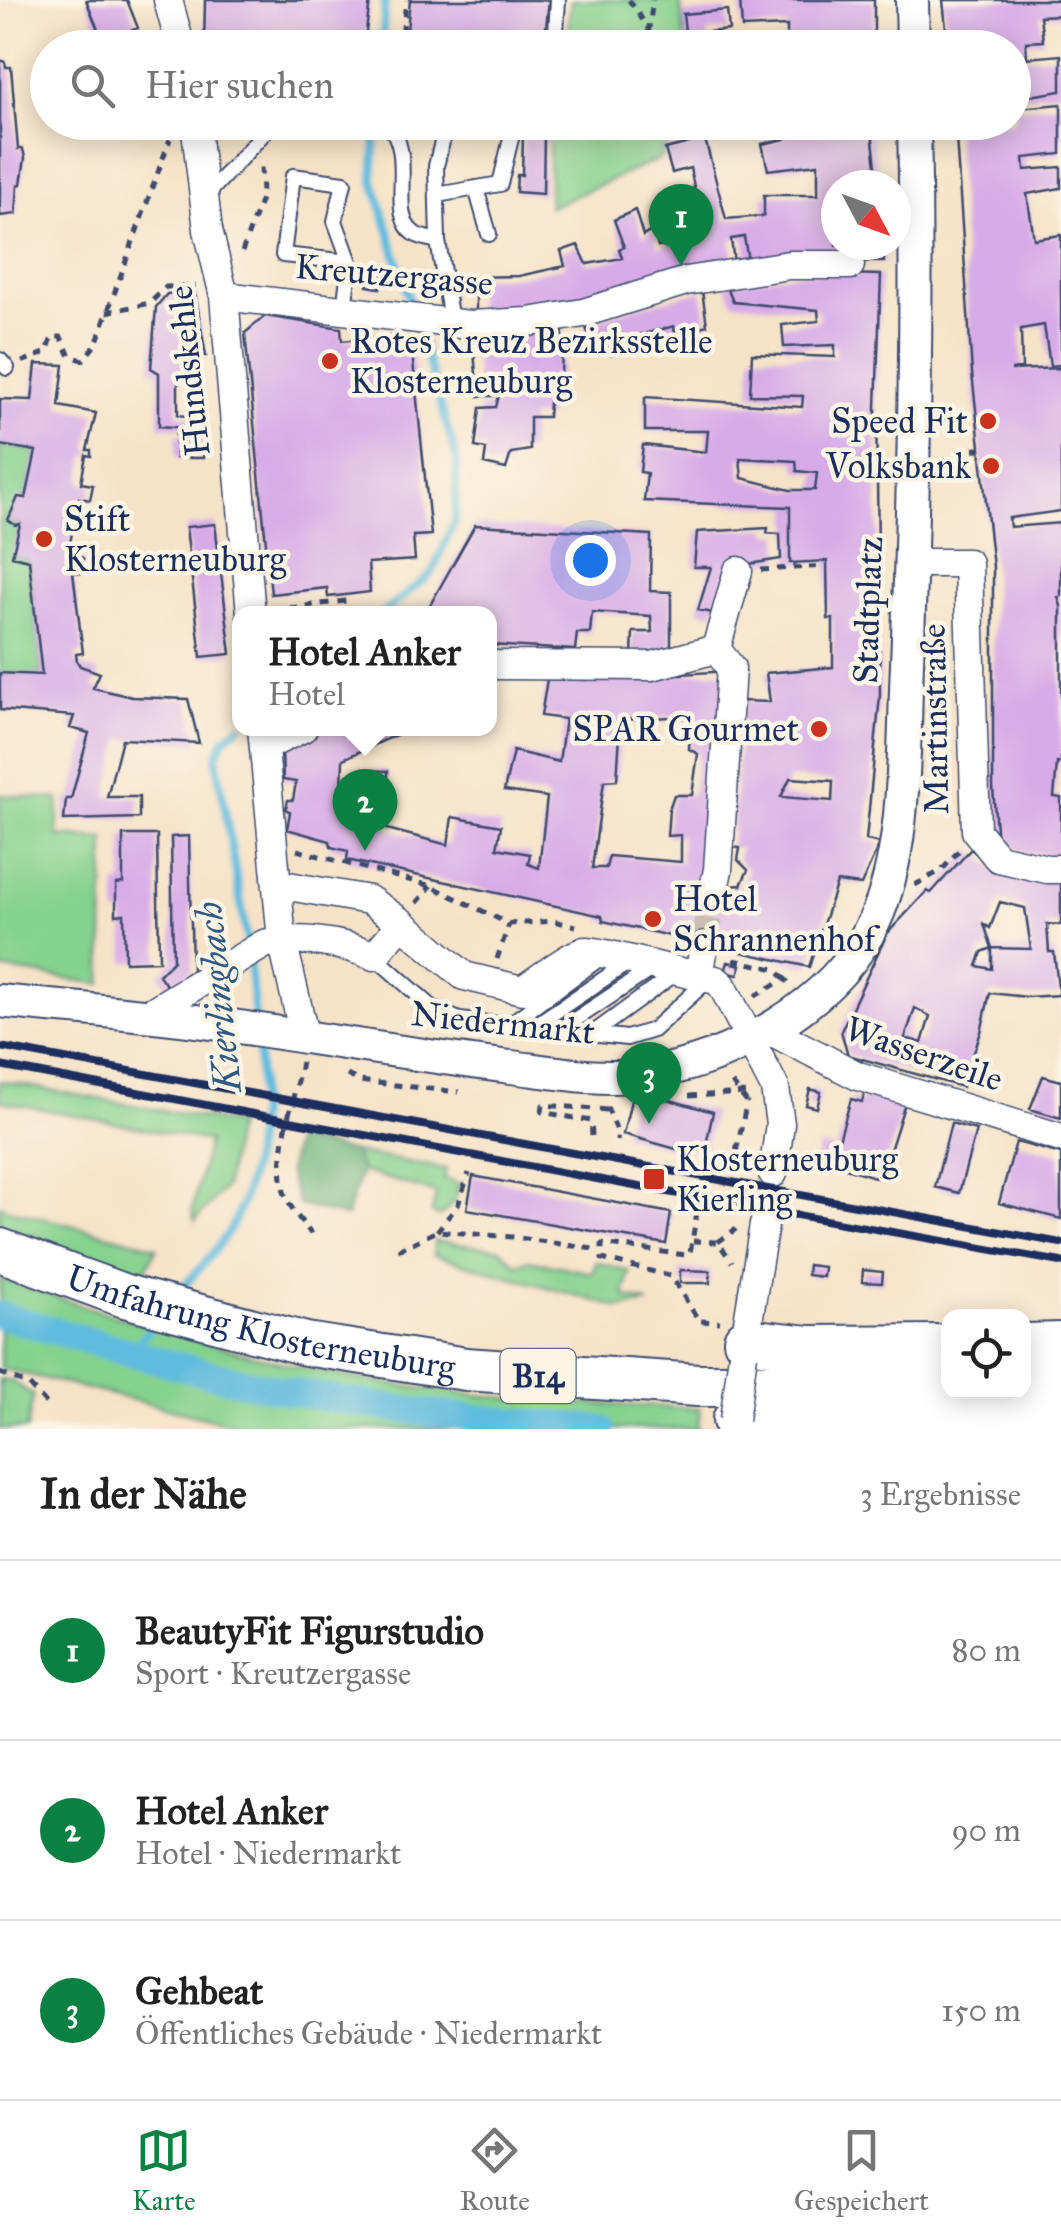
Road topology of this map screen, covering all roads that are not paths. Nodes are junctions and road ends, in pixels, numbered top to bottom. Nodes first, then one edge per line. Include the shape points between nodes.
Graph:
1 (168, 0) edge
2 (558, 0) edge
3 (912, 0) edge
4 (181, 25) edge
5 (556, 30) edge
6 (913, 30) edge
7 (197, 140) edge
8 (258, 140) edge
9 (400, 140) edge
10 (442, 140) edge
11 (510, 140) edge
12 (914, 140) edge
13 (476, 188) junction
14 (437, 196) junction
15 (204, 198) junction
16 (489, 234) dead end
17 (438, 242) junction
18 (350, 262) junction
19 (850, 266) dead end
20 (222, 288) junction
21 (344, 309) junction
22 (442, 321) junction
23 (911, 563) junction
24 (738, 571) road end
25 (250, 606) edge
26 (716, 649) junction
27 (497, 665) edge
28 (263, 736) edge
29 (1061, 868) edge
30 (277, 884) junction
31 (712, 898) tunnel mouth
32 (402, 923) junction
33 (273, 942) junction
34 (374, 956) junction
35 (655, 959) junction
36 (0, 1001) edge
37 (143, 1017) junction
38 (506, 1026) junction
39 (530, 1028) junction
40 (557, 1031) junction
41 (592, 1034) junction
42 (758, 1034) junction
43 (294, 1047) junction
44 (1061, 1138) edge
45 (774, 1173) tunnel mouth
46 (764, 1225) tunnel mouth
47 (0, 1250) edge
48 (737, 1339) junction
49 (1061, 1344) edge
50 (1031, 1345) edge
51 (941, 1346) edge
52 (1061, 1382) edge
53 (1031, 1383) edge
54 (941, 1384) edge
55 (1061, 1418) edge
56 (733, 1424) edge

1 - 4 street
2 - 5 lane
3 - 6 street
7 - 15 street, Hundskehle
8 - 15 lane
9 - 17 lane via 407,225
10 - 14 lane
11 - 13 lane via 500,184
12 - 23 street, Stadtplatz
13 - 14 lane
13 - 16 lane
14 - 17 lane
15 - 20 street, Hundskehle
17 - 22 lane
18 - 18 lane via 283,254 292,176 344,183 335,221
18 - 21 lane
19 - 22 street, Kreutzergasse via 789,265 686,281 529,322
20 - 21 street, Kreutzergasse
20 - 25 street, Hundskehle
21 - 22 street, Kreutzergasse
23 - 29 street, Martinstraße via 968,563 970,838 998,858
23 - 42 street, Stadtplatz via 900,800 882,903 842,970 808,1004
24 - 26 street
26 - 27 street via 652,666
26 - 31 street via 731,668
28 - 30 street
30 - 32 street, Niedermarkt via 369,900
30 - 33 street
32 - 34 street
32 - 35 street, Niedermarkt via 464,976 522,990
33 - 34 street via 356,948
33 - 37 street
33 - 43 street
34 - 38 lane via 434,1010
35 - 38 lane
35 - 39 lane
35 - 40 lane
35 - 41 lane
35 - 41 lane via 653,1030 627,1038
35 - 42 street via 722,985
36 - 37 street, Niedermarkt
37 - 43 street, Niedermarkt via 224,1025
38 - 39 lane
39 - 40 lane
40 - 41 lane
42 - 43 street, Niedermarkt via 690,1064 630,1076
42 - 44 street, Wasserzeile via 858,1076
42 - 45 street via 780,1124
46 - 48 street
47 - 54 main road, Umfahrung Klosterneuburg / B14 via 204,1318 306,1344 466,1369 772,1388
48 - 51 main road via 810,1347
48 - 56 street, bridge
49 - 50 main road
52 - 53 main road
55 - 56 main road

